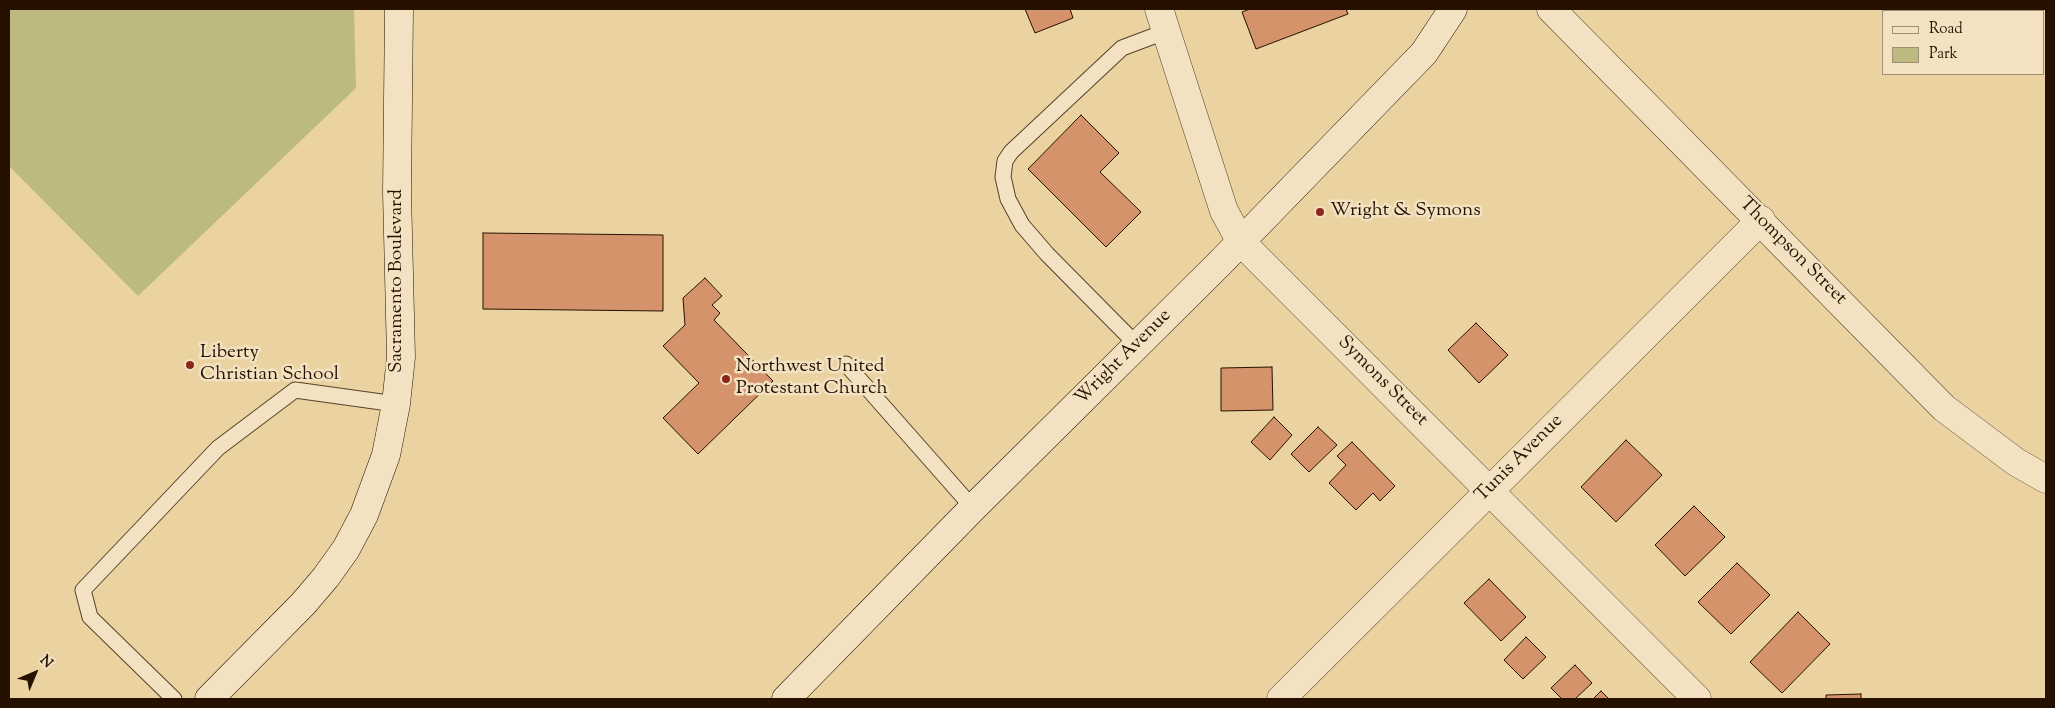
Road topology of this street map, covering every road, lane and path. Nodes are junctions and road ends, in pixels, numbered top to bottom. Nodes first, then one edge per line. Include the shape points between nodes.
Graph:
1 (399, 9) edge
2 (1453, 9) edge
3 (1551, 9) edge
4 (1163, 20) edge
5 (1761, 220) junction
6 (1241, 242) junction
7 (1137, 345) junction
8 (846, 364) dead end
9 (396, 404) junction
10 (2046, 479) edge
11 (1490, 489) junction
12 (973, 508) junction
13 (174, 699) edge
14 (209, 699) edge
15 (786, 699) edge
16 (1281, 699) edge
17 (1697, 699) edge

1 - 9 street, Sacramento Boulevard via 397,192 401,357
2 - 6 street, Wright Avenue via 1424,53
3 - 5 street, Thompson Street
4 - 6 street, Symons Street via 1224,211
4 - 7 lane via 1122,48 1011,152 1005,161 1003,176 1008,200 1022,225
5 - 10 street, Thompson Street via 1944,408 2016,462
5 - 11 street, Tunis Avenue
6 - 7 street, Wright Avenue
6 - 11 street, Symons Street
7 - 12 street, Wright Avenue
8 - 12 lane
9 - 13 lane via 295,390 218,448 83,590 90,616
9 - 14 street, Sacramento Boulevard via 386,455 364,514 346,549 303,604
11 - 16 street, Tunis Avenue
11 - 17 street, Symons Street
12 - 15 street, Wright Avenue

